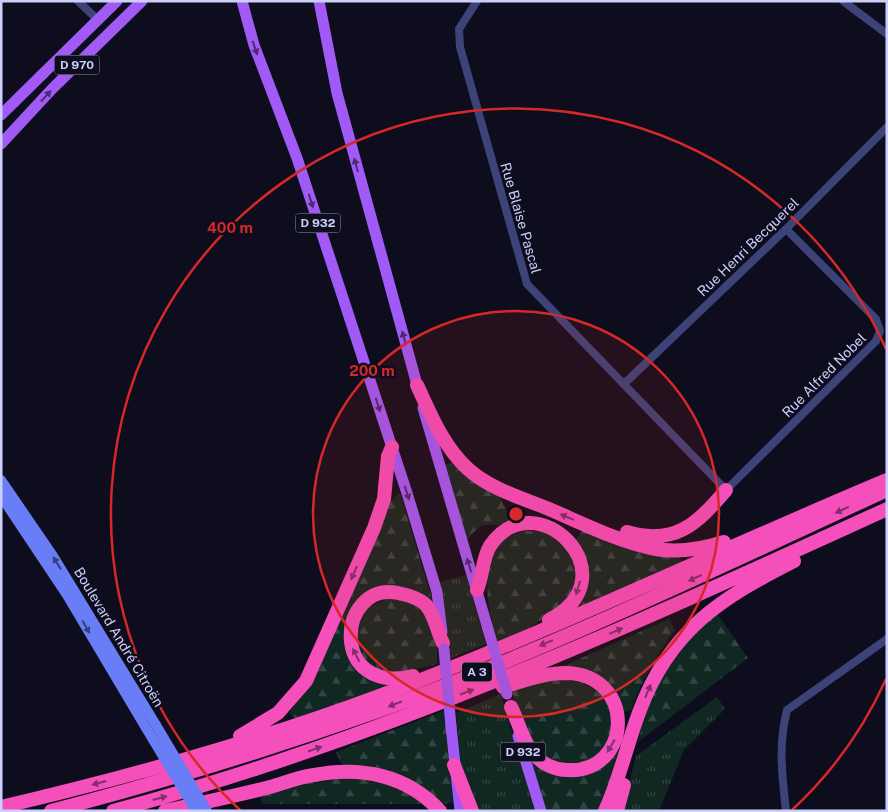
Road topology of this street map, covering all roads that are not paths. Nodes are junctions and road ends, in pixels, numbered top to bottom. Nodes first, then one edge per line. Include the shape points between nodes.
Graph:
1 (78, 1) edge
2 (117, 1) edge
3 (142, 1) edge
4 (242, 1) edge
5 (319, 1) edge
6 (323, 1) edge
7 (477, 1) edge
8 (843, 1) edge
9 (98, 20) junction
10 (324, 26) junction
11 (886, 33) edge
12 (1, 115) edge
13 (887, 127) edge
14 (13, 131) junction
15 (1, 144) edge
16 (1, 152) edge
17 (786, 229) junction
18 (625, 384) junction
19 (417, 385) junction
20 (392, 446) junction
21 (1, 480) edge
22 (887, 480) edge
23 (726, 490) junction
24 (887, 490) edge
25 (1, 496) edge
26 (887, 509) edge
27 (887, 517) edge
28 (767, 530) junction
29 (612, 536) junction
30 (477, 590) junction
31 (537, 633) junction
32 (887, 639) edge
33 (443, 646) junction
34 (429, 677) junction
35 (490, 683) junction
36 (509, 700) junction
37 (151, 726) junction
38 (630, 736) junction
39 (230, 746) junction
40 (454, 765) junction
41 (1, 807) edge
42 (51, 811) edge
43 (113, 811) edge
44 (165, 811) edge
45 (196, 811) edge
46 (207, 811) edge
47 (440, 811) edge
48 (460, 811) edge
49 (472, 811) edge
50 (541, 811) edge
51 (605, 811) edge
52 (617, 811) edge
53 (786, 811) edge

1 - 9 street
2 - 9 main road, D 970
14 -> 3 main road, D 970
4 -> 20 main road, D 932 via 254,45 297,158
5 - 10 main road, D 932
6 - 10 main road
7 - 18 street, Rue Blaise Pascal via 460,29 460,47 527,284
8 - 11 street
9 - 12 main road, D 970
19 -> 10 main road, D 932 via 337,93
13 - 17 street, Rue Henri Becquerel
14 - 15 main road, D 970
14 - 16 main road
17 - 18 street, Rue Henri Becquerel
17 - 23 street, Rue Alfred Nobel via 876,319 880,331 876,341
18 - 23 street, Rue Blaise Pascal
29 -> 19 highway via 491,485 469,470 443,440
30 -> 19 main road, D 932
20 -> 33 main road, D 932 via 437,592
20 -> 39 highway via 384,499 374,528 306,681 287,705 261,725 235,738
37 -> 21 main road, Boulevard André Citroën via 53,556
22 - 28 highway
23 - 29 highway via 702,518 683,530 661,537 624,531
24 -> 42 highway, A 3 via 484,670 378,710 154,784
25 -> 37 main road, Boulevard André Citroën
35 -> 26 highway, A 3 via 643,619
38 -> 27 highway via 652,682 670,650 696,622 751,583
28 - 29 highway via 750,531 706,547 685,550 658,549
28 - 31 highway
30 -> 31 highway via 490,547 498,536 524,524 542,525 559,532 579,555 582,572 579,589 573,603 561,614 541,624
30 - 36 main road, D 932, bridge
31 - 34 highway
32 - 53 street via 787,710 780,760
34 -> 33 highway via 418,674 390,680 362,666 353,654 350,638 352,620 362,604 376,594 394,592 410,595 426,605
33 - 40 main road, D 932, bridge
34 - 39 highway
35 -> 36 highway via 503,687 567,673 588,677 613,697 618,716 617,735 609,750 592,765 577,770 559,769 547,765 530,749
43 -> 35 highway, A 3 via 249,772
36 - 50 main road, D 932
37 - 45 main road, Boulevard André Citroën, bridge
37 - 46 main road, Boulevard André Citroën, bridge
38 - 51 highway via 616,788
38 - 52 highway via 632,748
39 -> 41 highway
40 - 48 main road, D 932
40 - 49 highway
44 - 47 highway via 313,775 345,771 398,780 416,790

